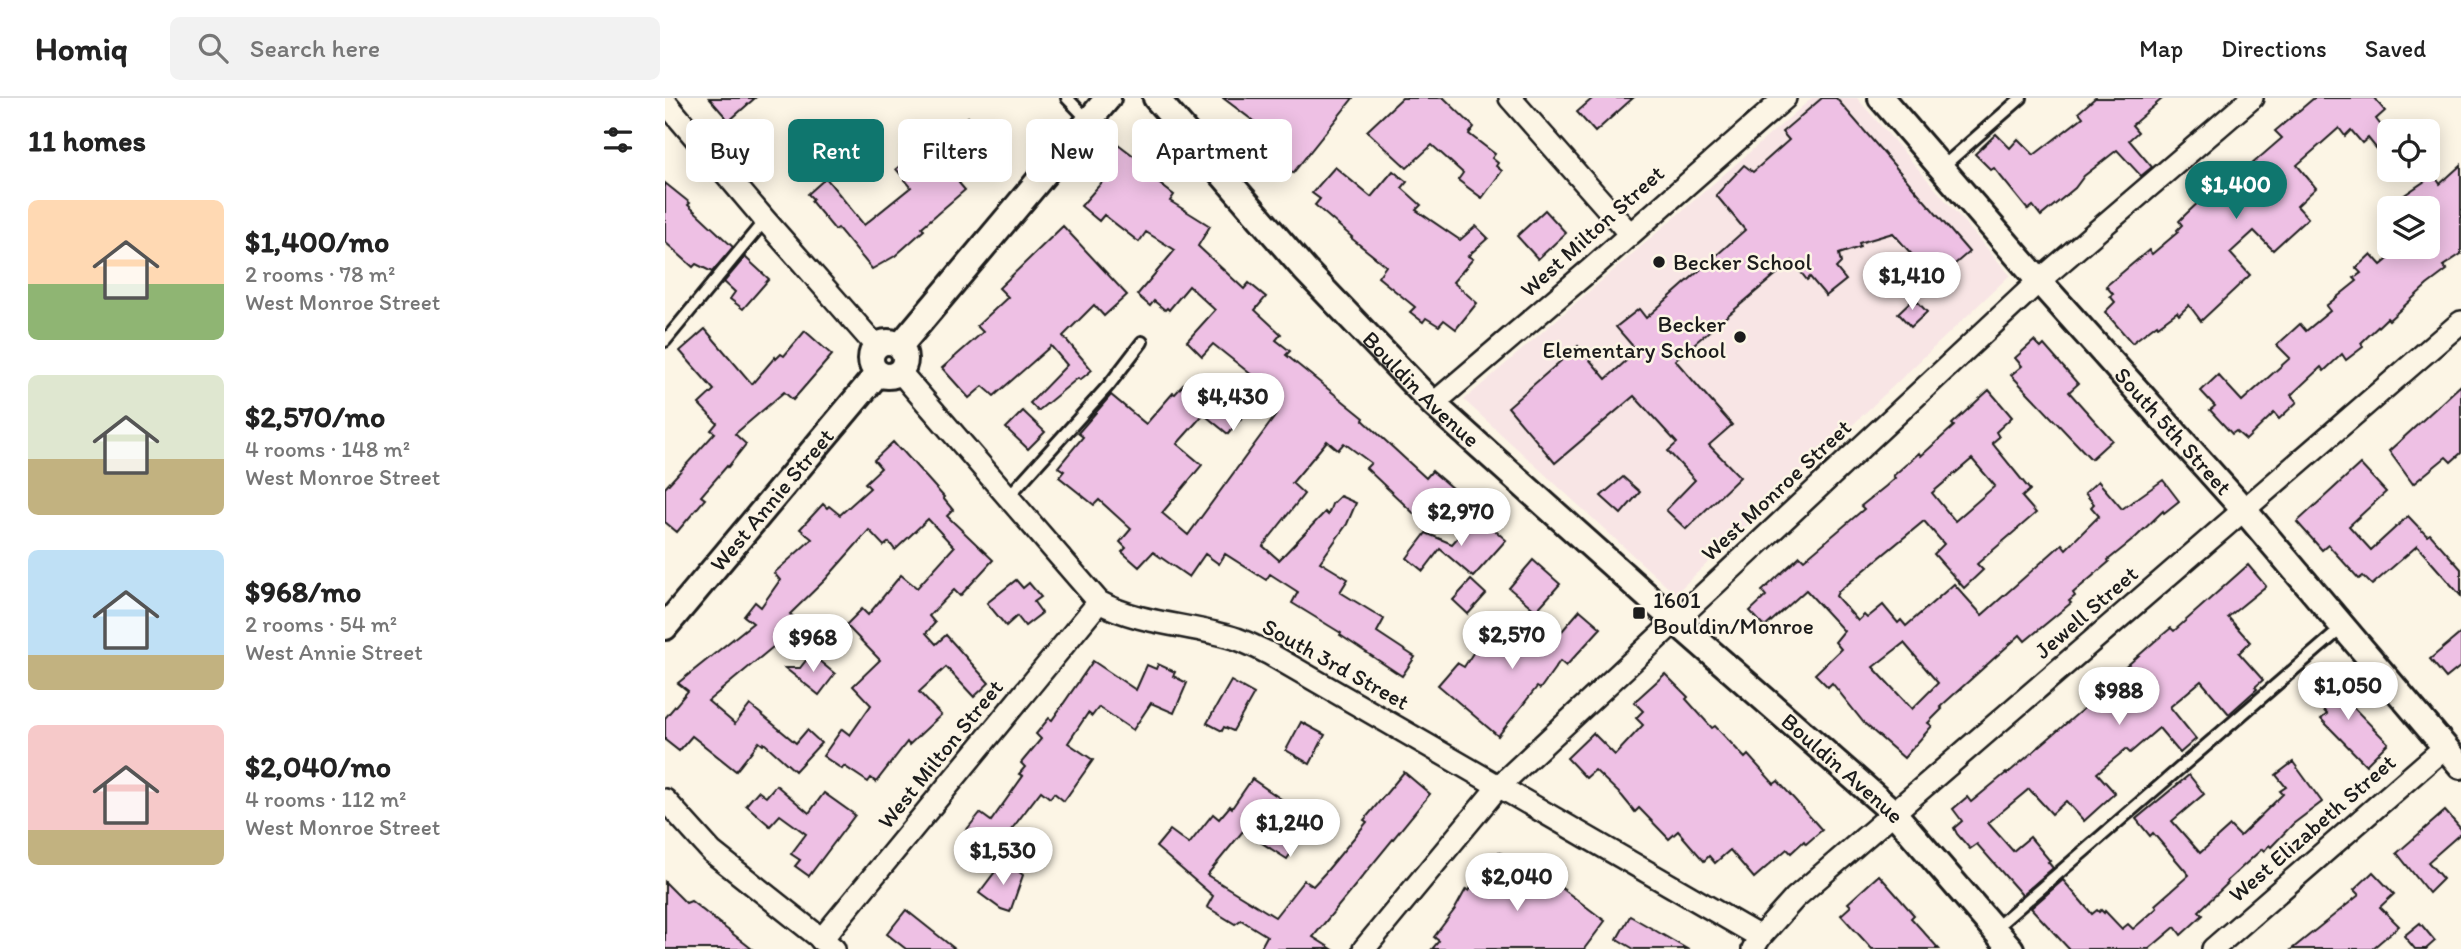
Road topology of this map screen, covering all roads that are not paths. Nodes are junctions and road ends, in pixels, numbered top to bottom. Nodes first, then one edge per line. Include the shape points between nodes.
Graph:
1 (1067, 98) edge
2 (1108, 98) edge
3 (1156, 98) edge
4 (1510, 98) edge
5 (1785, 98) edge
6 (1881, 98) edge
7 (2021, 98) edge
8 (2252, 98) edge
9 (665, 102) edge
10 (1087, 119) edge
11 (1091, 119) edge
12 (1940, 169) junction
13 (1035, 182) edge
14 (765, 220) junction
15 (1629, 233) junction
16 (2039, 282) junction
17 (2461, 322) edge
18 (665, 341) edge
19 (1142, 342) dead end
20 (888, 346) junction
21 (889, 373) junction
22 (1433, 404) junction
23 (1008, 497) junction
24 (2244, 510) junction
25 (1099, 602) junction
26 (1674, 620) junction
27 (665, 627) edge
28 (2343, 627) junction
29 (2453, 757) edge
30 (1499, 787) junction
31 (665, 800) edge
32 (1893, 813) junction
33 (1994, 929) junction
34 (1757, 943) edge
35 (828, 945) edge
36 (1364, 949) edge
37 (2011, 949) edge
38 (2213, 949) edge

1 - 10 lane
2 - 11 street
3 - 22 street, Bouldin Avenue via 1305,270
4 - 15 street
5 - 15 street, West Milton Street
6 - 12 street, South 5th Street
7 - 12 lane
8 - 16 street, West Monroe Street
9 - 14 street
12 - 16 street, South 5th Street
13 - 20 street
14 - 18 lane
14 - 20 street
15 - 22 street, West Milton Street
16 - 24 street, South 5th Street
16 - 26 street, West Monroe Street
17 - 24 street, Jewell Street
19 - 23 lane via 1109,386
20 - 21 street via 871,360
21 - 23 street, South 3rd Street
21 - 27 street, West Annie Street
22 - 26 street, Bouldin Avenue
23 - 25 street, South 3rd Street
24 - 28 street, South 5th Street
24 - 32 street, Jewell Street
25 - 30 street, South 3rd Street via 1136,617 1237,639 1268,653
25 - 35 street, West Milton Street
26 - 30 street, West Monroe Street
26 - 32 street, Bouldin Avenue
28 - 29 street, South 5th Street
28 - 33 lane
29 - 38 street, West Elizabeth Street
30 - 34 street, South 3rd Street
30 - 36 street, West Monroe Street
31 - 35 street via 712,852
32 - 33 street, Bouldin Avenue
32 - 34 street, Jewell Street via 1795,898
33 - 37 street, Bouldin Avenue

